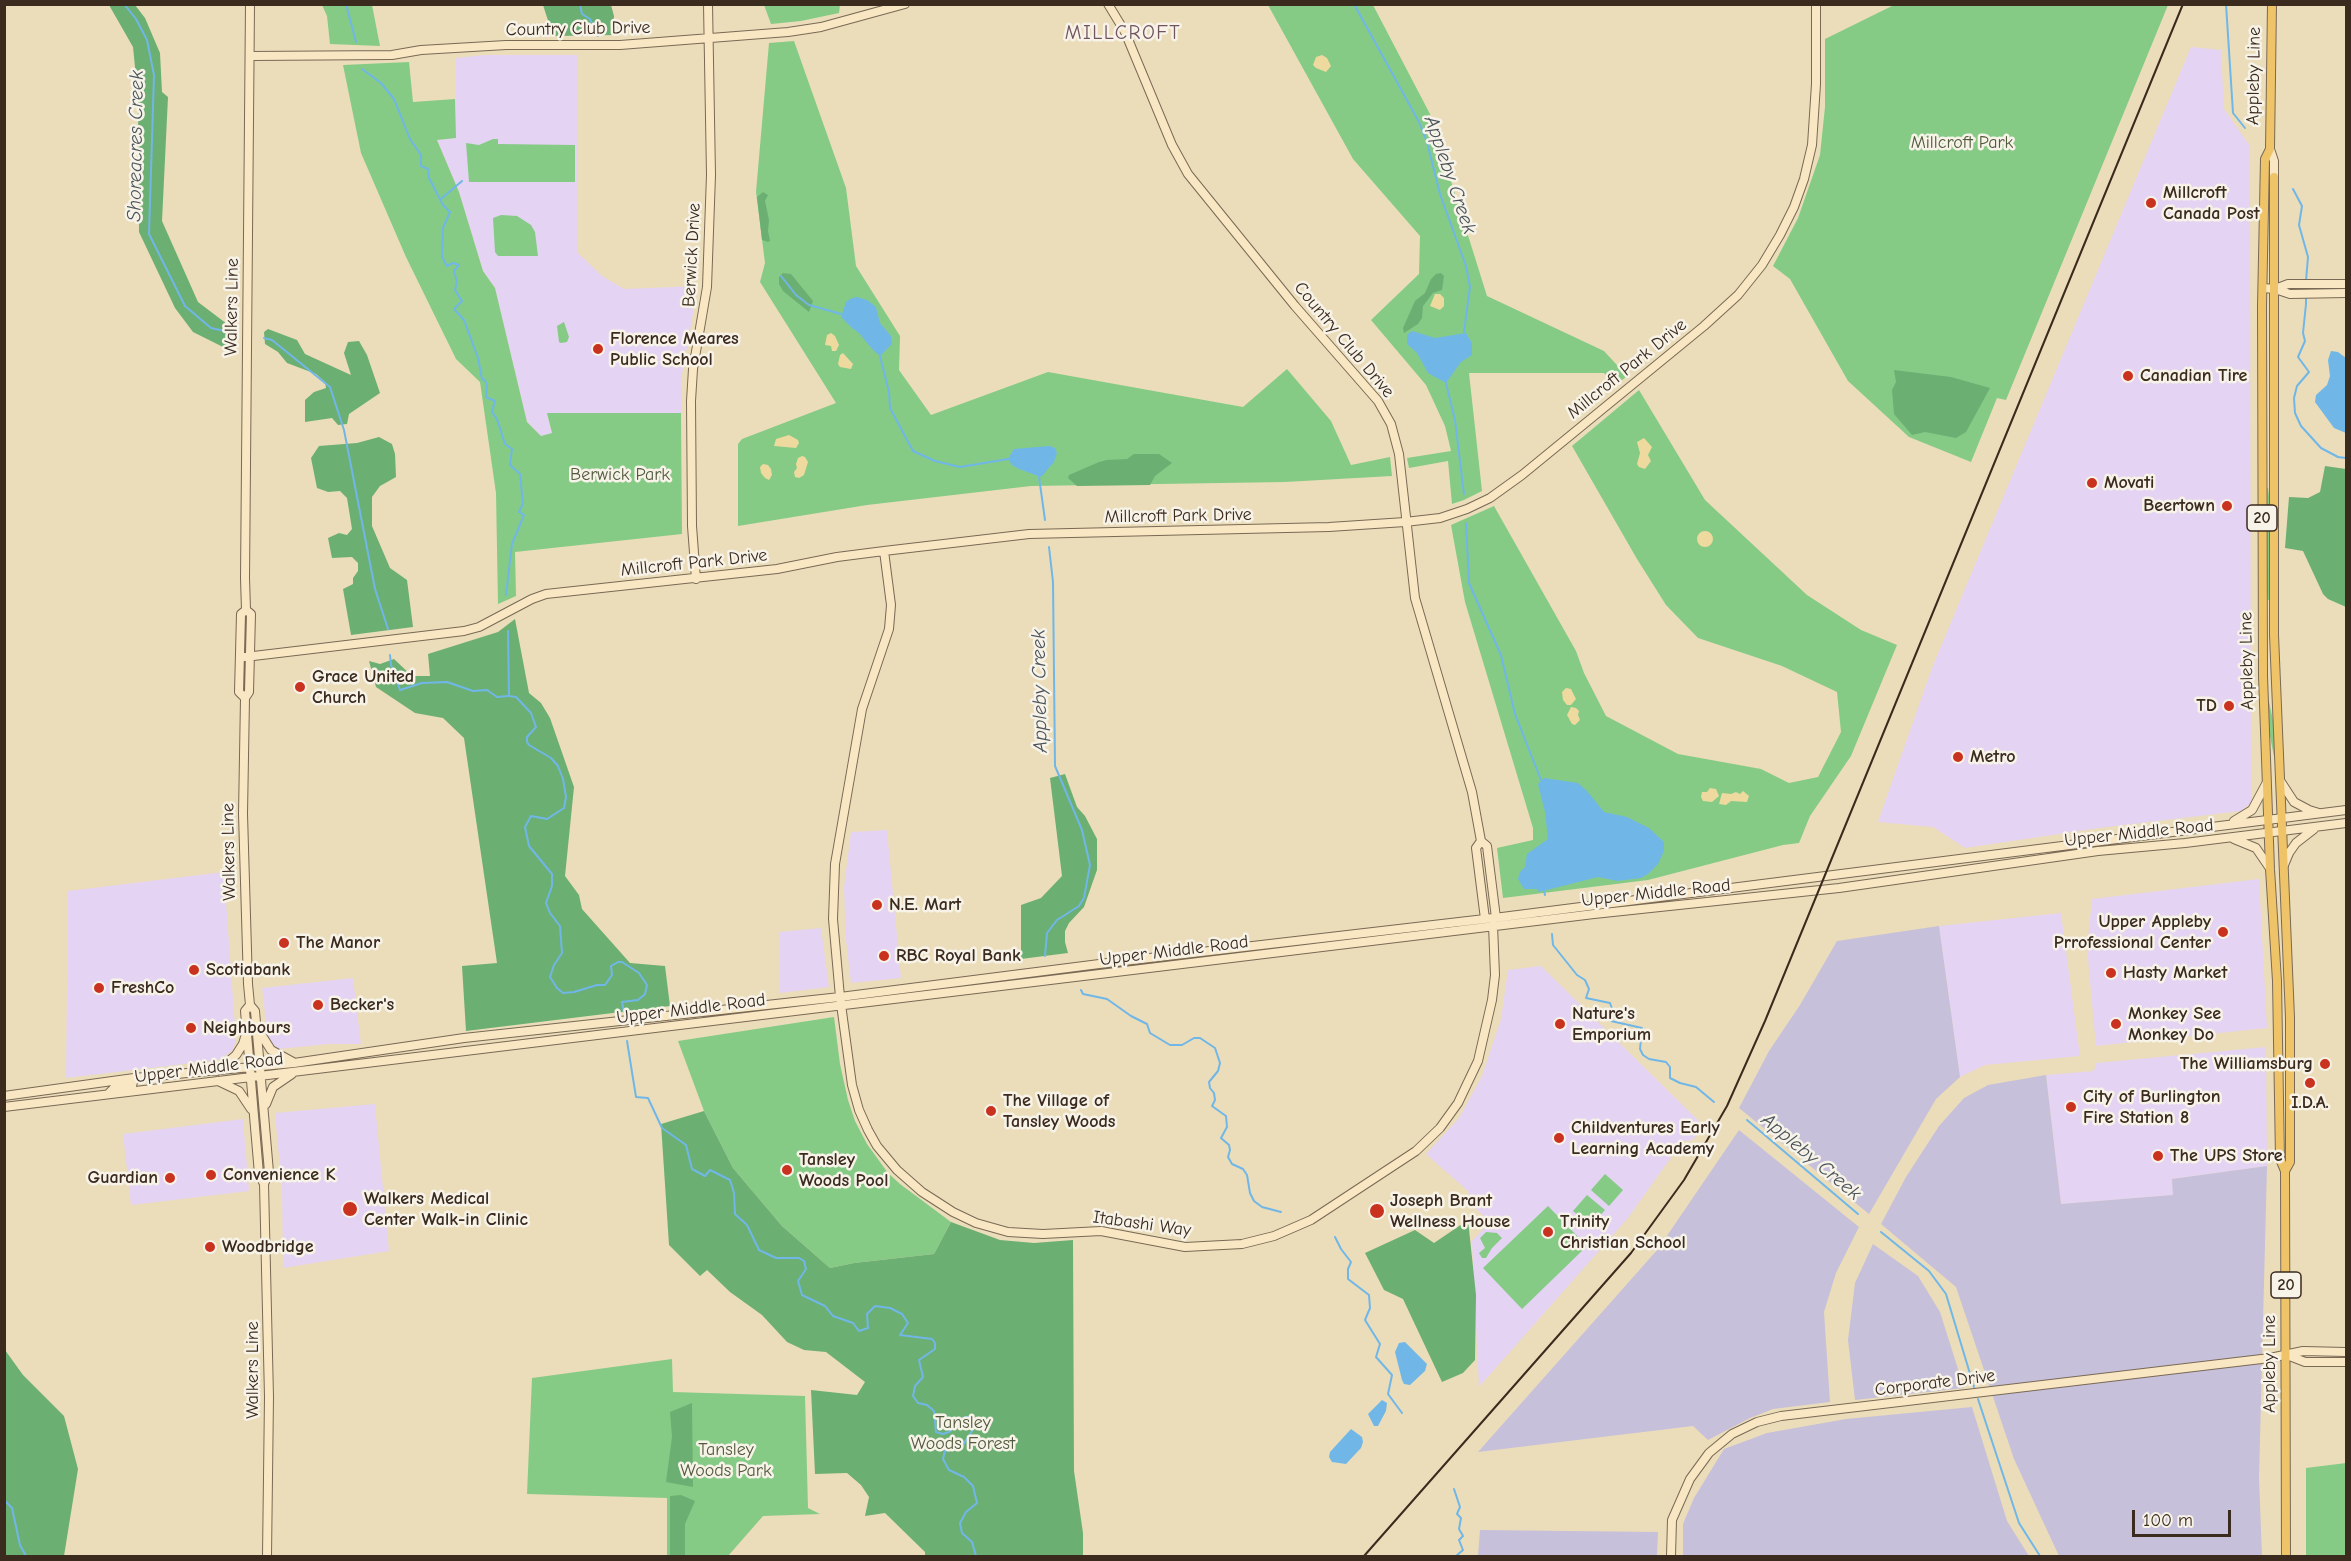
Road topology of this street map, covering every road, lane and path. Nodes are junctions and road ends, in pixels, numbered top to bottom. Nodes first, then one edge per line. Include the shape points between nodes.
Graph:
1 (250, 4) edge
2 (708, 4) edge
3 (905, 4) edge
4 (1108, 4) edge
5 (1816, 4) edge
6 (2272, 4) edge
7 (708, 38) junction
8 (250, 56) junction
9 (2270, 149) junction
10 (2274, 177) joint
11 (2346, 284) edge
12 (2263, 288) junction
13 (2275, 289) junction
14 (2346, 293) edge
15 (1406, 522) junction
16 (884, 551) junction
17 (696, 579) junction
18 (246, 610) junction
19 (248, 657) junction
20 (245, 698) junction
21 (2268, 780) junction
22 (2281, 780) junction
23 (2346, 810) edge
24 (2323, 814) junction
25 (2270, 819) junction
26 (2283, 819) junction
27 (2346, 823) edge
28 (2226, 824) junction
29 (2320, 827) junction
30 (2283, 831) junction
31 (2270, 832) junction
32 (2229, 838) junction
33 (1481, 841) junction
34 (1489, 868) junction
35 (1479, 869) junction
36 (2270, 869) junction
37 (2283, 872) junction
38 (1496, 918) junction
39 (1485, 919) junction
40 (1491, 928) junction
41 (840, 997) junction
42 (250, 1005) junction
43 (842, 1006) junction
44 (256, 1025) junction
45 (247, 1030) junction
46 (474, 1037) junction
47 (475, 1050) junction
48 (294, 1063) junction
49 (260, 1066) junction
50 (251, 1067) junction
51 (216, 1071) junction
52 (296, 1072) junction
53 (261, 1076) junction
54 (251, 1077) junction
55 (134, 1078) junction
56 (217, 1081) junction
57 (111, 1082) junction
58 (63, 1088) junction
59 (106, 1095) junction
60 (4, 1096) edge
61 (78, 1099) junction
62 (4, 1107) edge
63 (255, 1119) junction
64 (265, 1120) junction
65 (2285, 1171) junction
66 (264, 1184) junction
67 (2346, 1352) edge
68 (2287, 1356) junction
69 (2346, 1362) edge
70 (267, 1557) edge
71 (1671, 1557) edge
72 (2286, 1557) edge

1 - 8 main road, Walkers Line
2 - 7 main road, Berwick Drive
3 - 7 main road, Country Club Drive via 803,30
4 - 15 main road, Country Club Drive via 1125,32 1188,174 1386,413 1398,448
5 - 15 main road, Millcroft Park Drive via 1815,122 1808,162 1787,222 1738,296 1496,494 1447,516
6 - 9 main road, Appleby Line / 20
7 - 8 main road, Country Club Drive via 620,45 506,45 392,55
7 - 17 main road, Berwick Drive via 711,175 707,288 690,401
8 - 18 main road, Walkers Line
9 - 10 main road, Appleby Line / 20
9 - 12 main road, Appleby Line / 20 via 2265,159
10 - 13 main road, Appleby Line / 20
11 - 13 main road via 2288,284
12 - 13 main road
12 - 21 main road, Appleby Line / 20 via 2262,648
13 - 14 main road via 2290,294
13 - 22 main road, Appleby Line / 20 via 2274,635
15 - 16 main road, Millcroft Park Drive via 1029,534
15 - 33 main road, Country Club Drive via 1417,608 1472,792
16 - 17 main road, Millcroft Park Drive
16 - 41 main road, Itabashi Way via 891,605 888,629 862,709 835,864 833,919
17 - 19 main road, Millcroft Park Drive via 546,594 464,631
18 - 19 main road, Walkers Line via 251,614
18 - 20 main road, Walkers Line via 241,614 239,692
19 - 20 main road, Walkers Line via 249,692
20 - 42 main road, Walkers Line via 245,906
21 - 25 main road, Appleby Line / 20
21 - 28 main road via 2252,810
22 - 24 main road via 2294,802
22 - 26 main road, Appleby Line / 20
23 - 24 main road, Upper Middle Road
24 - 26 main road, Upper Middle Road
25 - 26 main road, Upper Middle Road
25 - 28 main road, Upper Middle Road
25 - 31 main road, Appleby Line / 20
26 - 30 main road, Appleby Line / 20
27 - 29 main road, Upper Middle Road
28 - 38 main road, Upper Middle Road
29 - 30 main road, Upper Middle Road
29 - 37 main road via 2296,843
30 - 31 main road, Upper Middle Road
30 - 37 main road, Appleby Line / 20
31 - 32 main road, Upper Middle Road
31 - 36 main road, Appleby Line / 20
32 - 36 main road via 2256,848
32 - 40 main road, Upper Middle Road via 2098,850 1839,888
33 - 34 main road, Country Club Drive via 1486,846
33 - 35 main road, Country Club Drive via 1476,848
34 - 35 main road
34 - 38 main road, Country Club Drive
35 - 39 main road, Country Club Drive
36 - 65 main road, Appleby Line / 20 via 2277,981 2280,1159
37 - 65 main road, Appleby Line / 20 via 2290,1036 2290,1162
38 - 39 main road, Upper Middle Road
38 - 40 main road
39 - 40 main road
39 - 41 main road, Upper Middle Road
40 - 43 main road, Upper Middle Road
40 - 43 main road, Itabashi Way via 1494,981 1488,1021 1472,1075 1445,1122 1408,1157 1311,1220 1274,1236 1226,1246 1176,1246 1101,1231 1008,1232 964,1219 945,1208 897,1170 877,1146 863,1120 849,1067
41 - 43 main road, Itabashi Way
41 - 46 main road, Upper Middle Road
42 - 44 main road, Walkers Line via 255,1011
42 - 45 main road, Walkers Line via 245,1011
43 - 47 main road, Upper Middle Road
44 - 48 main road via 270,1050
44 - 49 main road, Walkers Line
45 - 50 main road, Walkers Line
45 - 51 main road via 236,1055
46 - 47 main road
46 - 48 main road, Upper Middle Road
47 - 52 main road, Upper Middle Road
48 - 49 main road, Upper Middle Road
49 - 50 main road, Upper Middle Road
49 - 53 main road, Walkers Line
50 - 51 main road, Upper Middle Road
50 - 54 main road, Walkers Line
51 - 55 main road, Upper Middle Road
52 - 53 main road, Upper Middle Road
52 - 64 main road via 270,1092
53 - 54 main road, Upper Middle Road
53 - 64 main road, Walkers Line
54 - 56 main road, Upper Middle Road
54 - 63 main road, Walkers Line
55 - 57 main road, Upper Middle Road
55 - 59 main road via 132,1086 114,1089
56 - 59 main road, Upper Middle Road
56 - 63 main road via 239,1091
57 - 58 main road, Upper Middle Road
57 - 61 main road via 85,1090
58 - 60 main road, Upper Middle Road
58 - 61 main road
59 - 61 main road, Upper Middle Road
61 - 62 main road, Upper Middle Road
63 - 66 main road, Walkers Line via 258,1174
64 - 66 main road, Walkers Line via 269,1172
65 - 68 main road, Appleby Line / 20
66 - 70 main road, Walkers Line via 269,1396
67 - 68 main road, Corporate Drive via 2303,1351
68 - 69 main road, Corporate Drive via 2305,1362
68 - 71 main road, Corporate Drive via 1757,1422 1732,1434 1708,1453 1690,1479 1672,1520
68 - 72 main road, Appleby Line / 20

